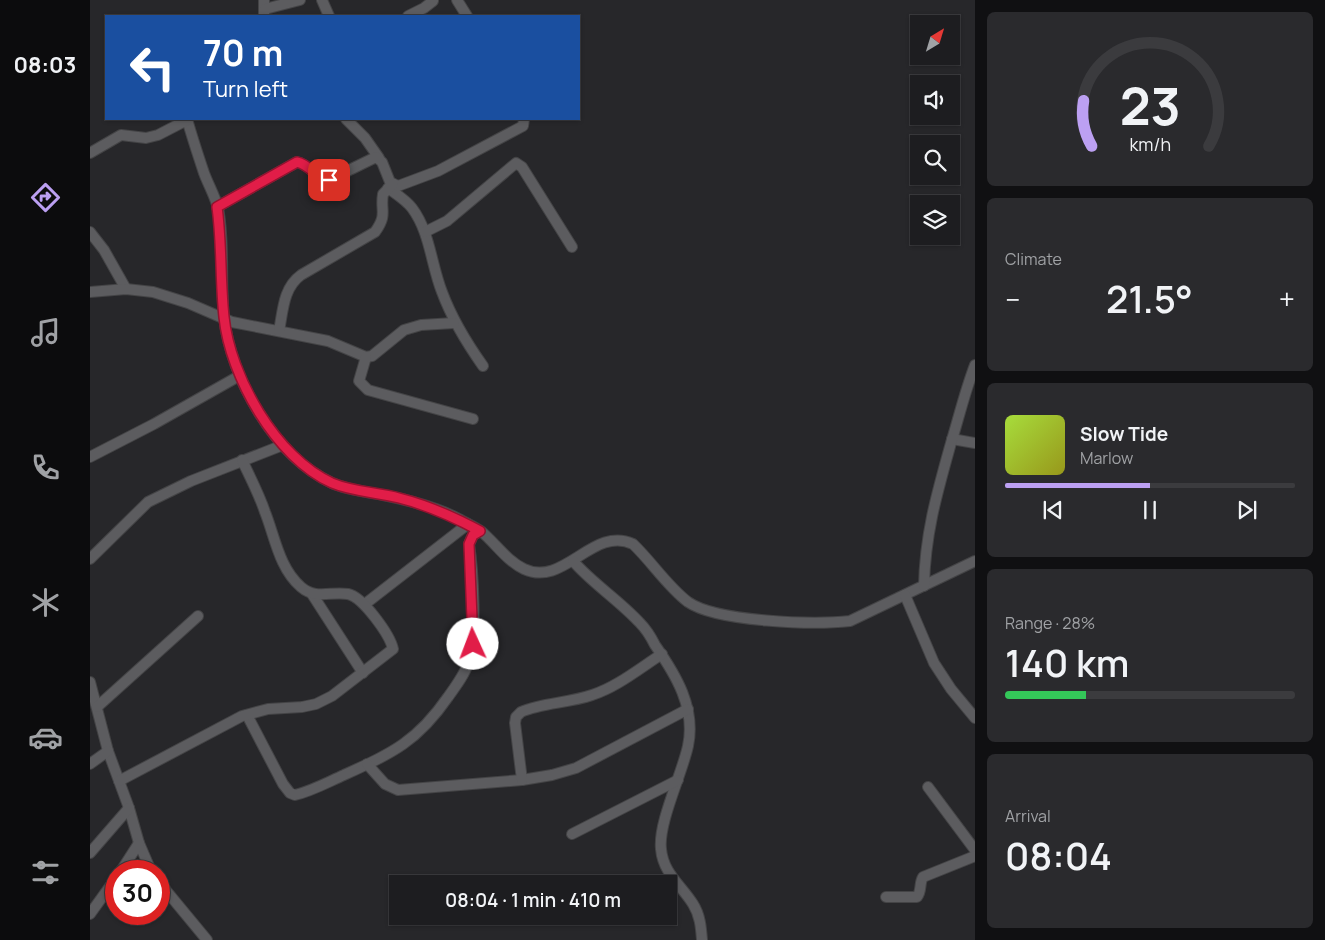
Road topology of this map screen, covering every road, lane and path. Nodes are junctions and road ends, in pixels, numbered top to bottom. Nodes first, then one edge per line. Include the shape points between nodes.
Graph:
1 (300, 0) edge
2 (322, 0) edge
3 (436, 0) edge
4 (457, 0) edge
5 (264, 8) edge
6 (329, 15) edge
7 (410, 15) edge
8 (466, 15) edge
9 (185, 120) edge
10 (187, 120) edge
11 (347, 120) edge
12 (524, 120) edge
13 (90, 153) edge
14 (379, 158) junction
15 (390, 186) junction
16 (217, 207) junction
17 (90, 232) edge
18 (425, 232) junction
19 (572, 248) dead end
20 (126, 289) junction
21 (90, 292) edge
22 (224, 318) junction
23 (454, 323) junction
24 (279, 331) junction
25 (366, 357) junction
26 (975, 365) edge
27 (483, 366) dead end
28 (239, 376) junction
29 (473, 419) dead end
30 (952, 439) junction
31 (975, 443) edge
32 (283, 445) junction
33 (90, 457) edge
34 (242, 460) junction
35 (468, 524) junction
36 (480, 531) junction
37 (90, 559) edge
38 (573, 561) junction
39 (975, 562) edge
40 (924, 586) junction
41 (312, 594) junction
42 (905, 595) junction
43 (365, 604) junction
44 (198, 616) dead end
45 (662, 654) junction
46 (363, 673) junction
47 (90, 682) edge
48 (96, 707) junction
49 (688, 708) junction
50 (974, 713) edge
51 (247, 715) junction
52 (108, 751) junction
53 (90, 764) edge
54 (367, 764) junction
55 (522, 780) junction
56 (678, 780) junction
57 (119, 781) junction
58 (928, 787) dead end
59 (129, 808) junction
60 (572, 834) dead end
61 (139, 843) junction
62 (975, 850) edge
63 (90, 853) edge
64 (975, 856) edge
65 (128, 860) edge
66 (147, 860) edge
67 (105, 893) edge
68 (170, 895) edge
69 (886, 897) dead end
70 (90, 914) edge
71 (207, 940) edge
72 (702, 940) edge

1 - 5 street
2 - 6 street
3 - 7 street
4 - 8 street
9 - 13 street via 146,138 121,135
10 - 16 street
11 - 14 street
12 - 15 street via 523,126 438,171
14 - 15 street
14 - 16 street via 372,158 329,180 297,162
15 - 18 street via 411,206
15 - 24 street via 382,197 382,223 375,232 301,275 290,285
16 - 22 street via 222,237
17 - 20 street
18 - 19 street via 453,216 516,163 522,167
18 - 23 street
20 - 21 street
20 - 22 street via 153,292
22 - 24 street via 250,327
22 - 28 street
23 - 25 street via 404,330 372,356
23 - 27 street
24 - 25 street via 328,341
25 - 29 street via 359,382 368,390
26 - 30 street
28 - 32 street
28 - 33 street
30 - 31 street
30 - 40 street via 927,535
32 - 34 street
32 - 35 street via 307,469 333,484 399,498
34 - 37 street via 148,502
34 - 41 street via 266,513 282,560 292,577
35 - 36 street
35 - 43 street
36 - 38 street via 526,570 539,572
36 - 54 street via 473,535 469,544 473,644 469,662 458,683 419,734
38 - 42 street via 608,540 624,540 632,544 689,603 720,615 830,623 850,621
38 - 45 street via 641,624
39 - 40 street
40 - 42 street
41 - 43 street via 349,594
41 - 46 street
42 - 50 street via 934,663 951,689
43 - 46 street via 393,649
44 - 48 street
45 - 49 street via 675,674
45 - 55 street via 594,695 520,712 515,724
46 - 51 street via 316,704 268,708
47 - 48 street
48 - 52 street
49 - 55 street via 576,768
49 - 56 street via 688,746
51 - 54 street via 290,793 295,795
51 - 57 street
52 - 53 street
52 - 57 street
54 - 55 street via 385,784 398,790
56 - 60 street
56 - 72 street via 664,826 663,863 693,904 701,924
57 - 59 street
58 - 62 street
59 - 61 street
59 - 63 street
61 - 65 street
61 - 66 street
64 - 69 street via 923,877 917,897
67 - 70 street
68 - 71 street

